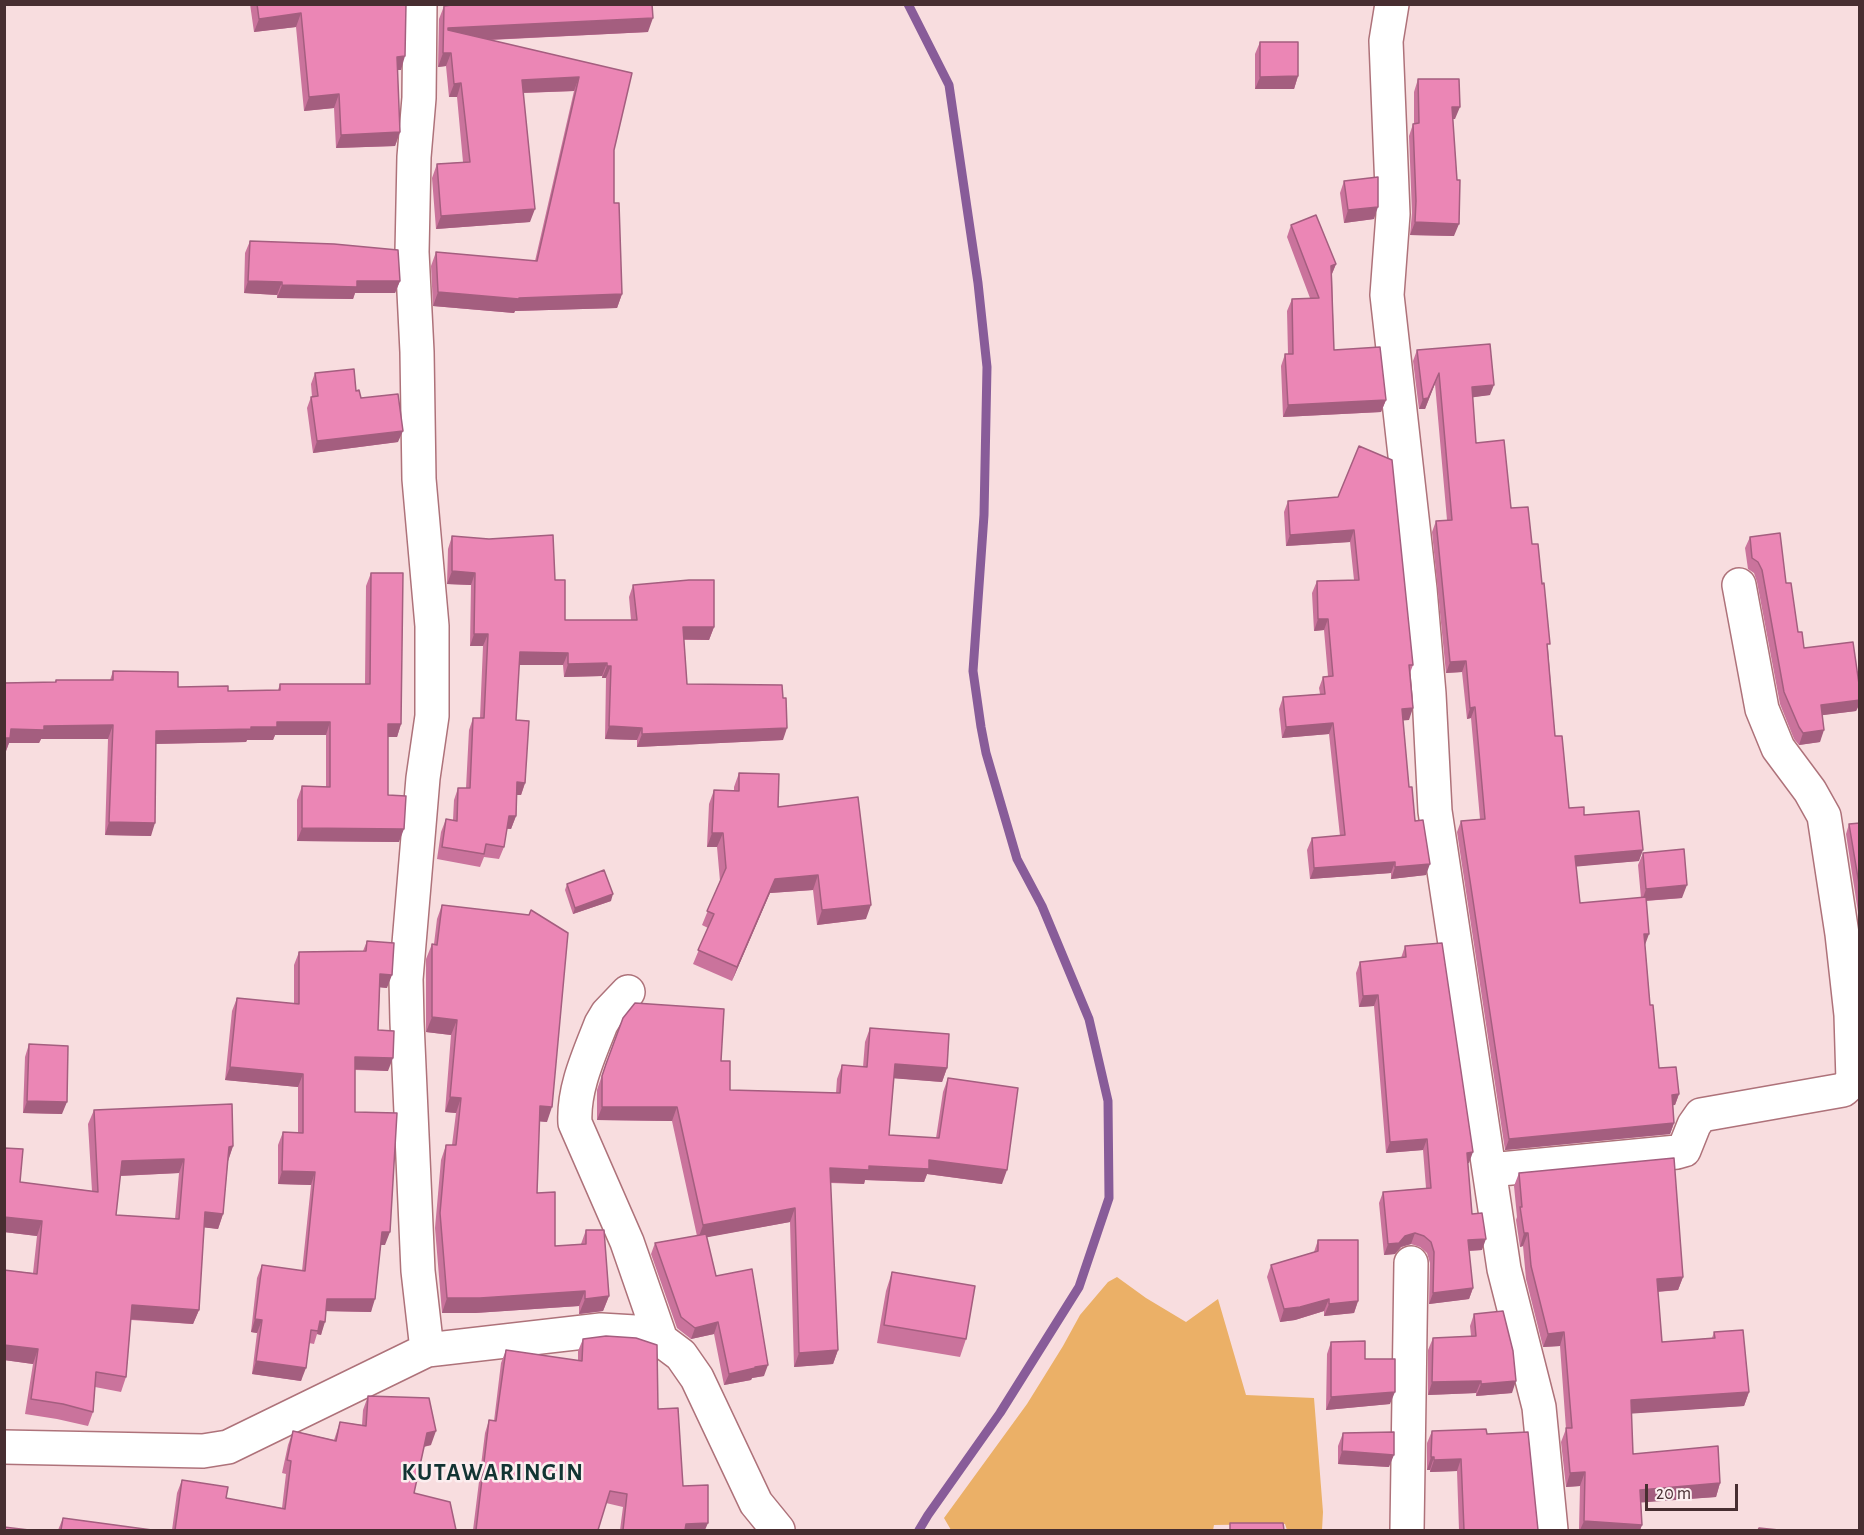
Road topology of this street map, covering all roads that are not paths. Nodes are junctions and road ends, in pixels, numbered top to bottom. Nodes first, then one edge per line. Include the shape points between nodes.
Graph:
1 (420, 4) edge
2 (1392, 4) edge
3 (1739, 585) dead end
4 (628, 992) dead end
5 (1490, 1170) junction
6 (1411, 1263) dead end
7 (661, 1340) junction
8 (428, 1350) junction
9 (4, 1447) edge
10 (778, 1530) edge
11 (1407, 1530) edge
12 (1551, 1530) edge

1 - 8 street via 412,252 419,479 432,626 432,716 410,931 406,1022 418,1271
2 - 5 street via 1386,41 1393,214 1387,295 1420,589 1435,811
3 - 5 street via 1762,709 1778,748 1824,816 1850,1004 1854,1081 1843,1090 1701,1115 1684,1150 1677,1152
4 - 7 street via 601,1024 577,1096 575,1123 627,1242
5 - 12 street via 1504,1269 1539,1407
6 - 11 street
7 - 8 street via 636,1332 602,1330
7 - 10 street via 681,1355 697,1378 756,1503
8 - 9 street via 228,1447 203,1451

